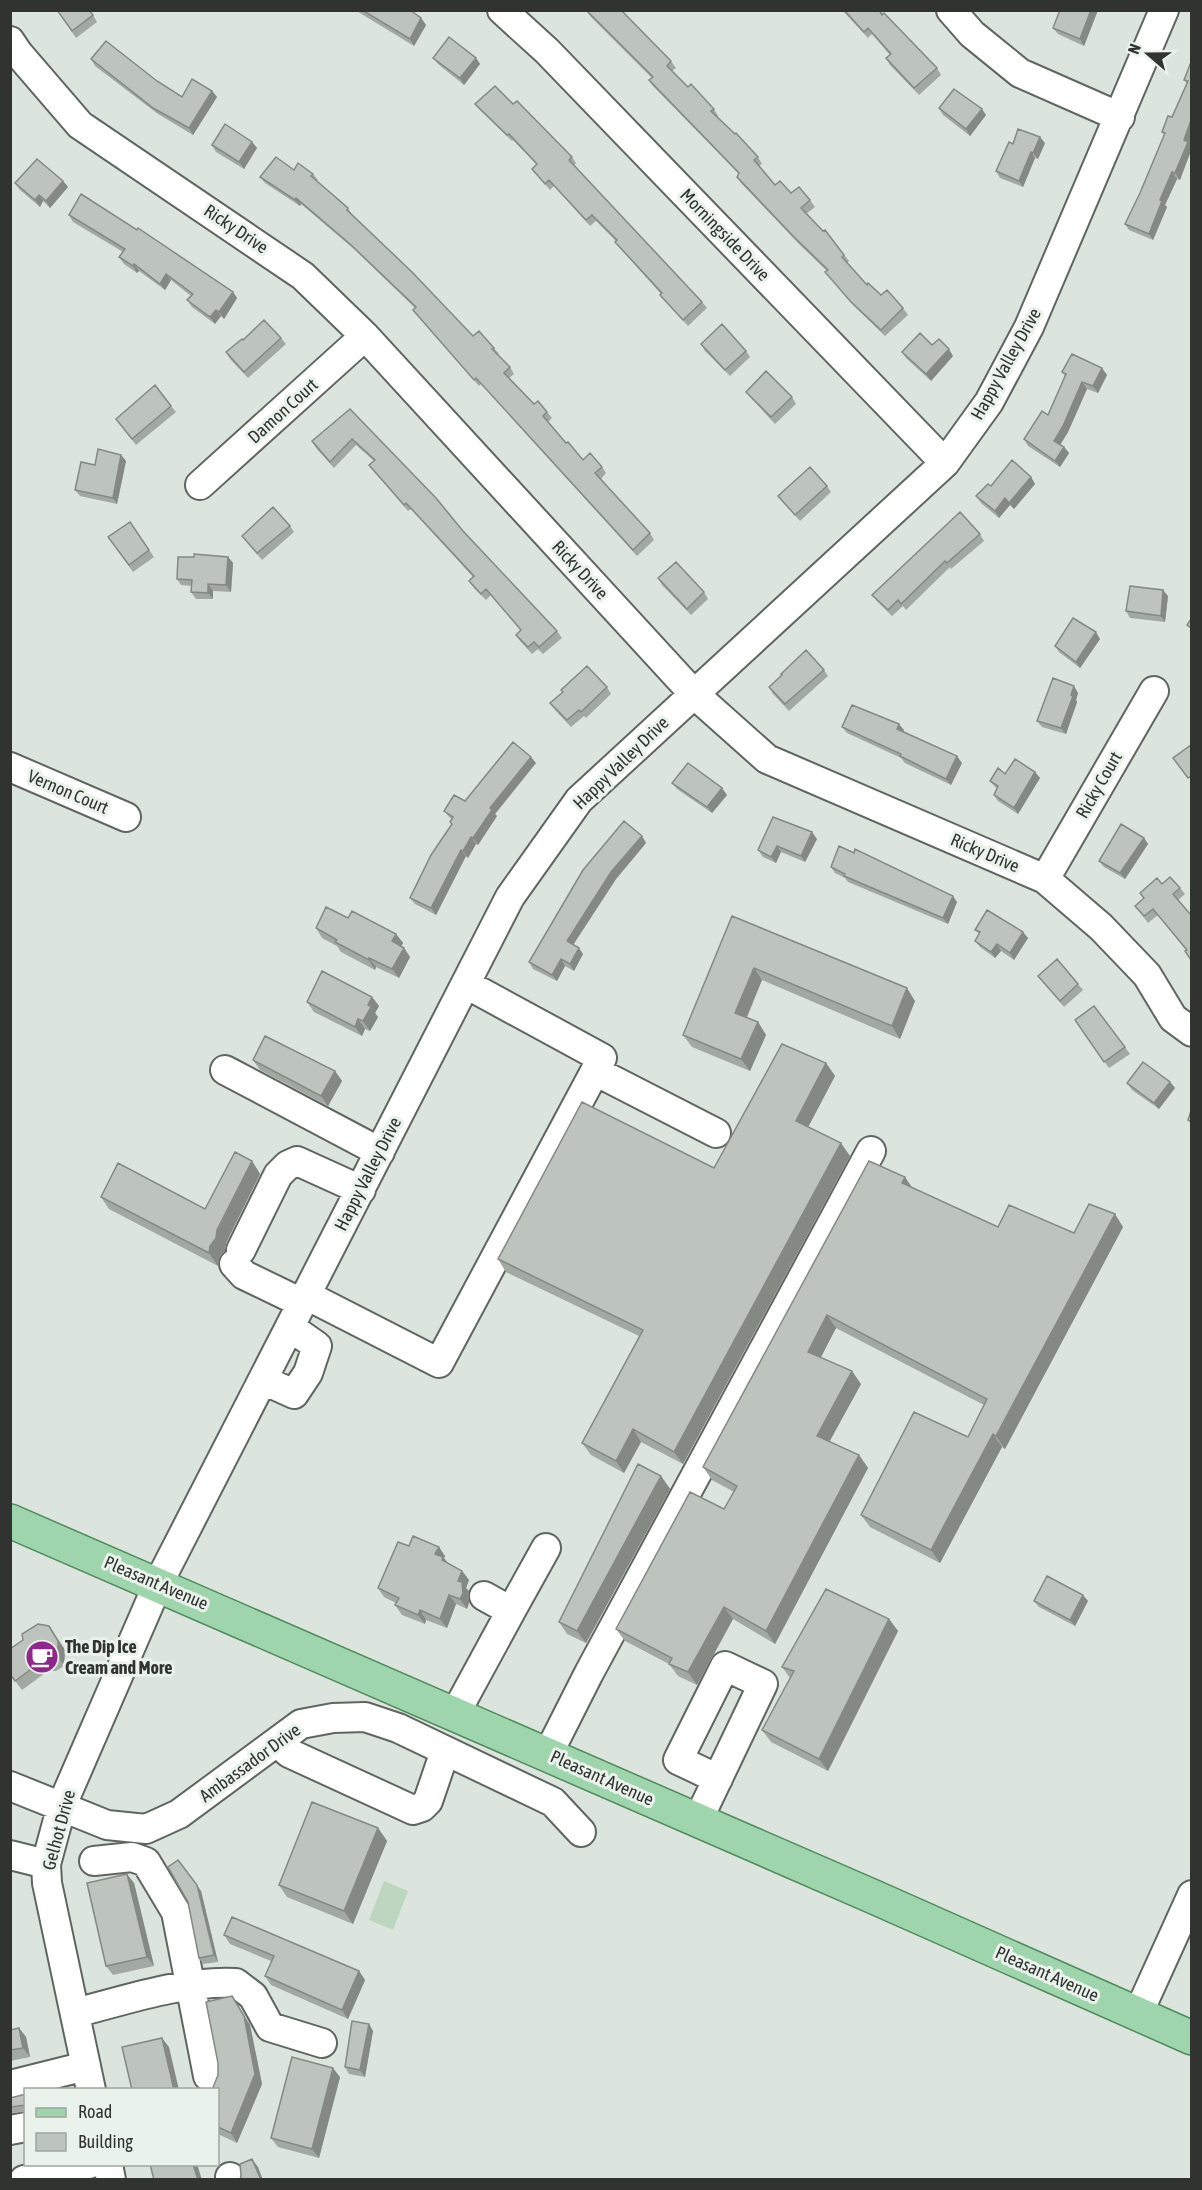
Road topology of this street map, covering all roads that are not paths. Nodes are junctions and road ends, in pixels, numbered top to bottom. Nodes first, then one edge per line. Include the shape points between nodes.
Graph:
1 (502, 10) edge
2 (951, 10) edge
3 (1164, 10) edge
4 (13, 51) edge
5 (1120, 117) junction
6 (365, 336) junction
7 (945, 463) junction
8 (200, 485) dead end
9 (1154, 691) dead end
10 (693, 693) junction
11 (10, 767) edge
12 (126, 818) dead end
13 (1045, 879) junction
14 (466, 984) junction
15 (1191, 1032) edge
16 (225, 1070) dead end
17 (596, 1071) junction
18 (716, 1133) dead end
19 (872, 1151) dead end
20 (380, 1152) junction
21 (360, 1190) junction
22 (299, 1308) junction
23 (10, 1521) edge
24 (546, 1548) dead end
25 (158, 1584) junction
26 (484, 1596) dead end
27 (511, 1611) junction
28 (455, 1714) junction
29 (277, 1742) junction
30 (445, 1751) junction
31 (548, 1754) junction
32 (718, 1779) dead end
33 (10, 1786) edge
34 (62, 1805) junction
35 (698, 1820) junction
36 (581, 1832) dead end
37 (10, 1855) edge
38 (94, 1861) dead end
39 (46, 1864) junction
40 (1191, 1895) edge
41 (190, 1986) junction
42 (75, 2013) junction
43 (1138, 2014) junction
44 (1191, 2038) edge
45 (322, 2043) dead end
46 (208, 2076) dead end
47 (89, 2078) edge
48 (10, 2085) edge
49 (60, 2168) edge
50 (24, 2180) edge

1 - 7 street, Morningside Drive via 547,51
2 - 5 street via 972,34 1020,73
3 - 5 street, Happy Valley Drive
4 - 6 street, Ricky Drive via 80,125 303,276
5 - 7 street, Happy Valley Drive via 1029,327 989,402
6 - 8 street, Damon Court
6 - 10 street, Ricky Drive
7 - 10 street, Happy Valley Drive
9 - 13 street, Ricky Court
10 - 13 street, Ricky Drive via 767,759
10 - 14 street, Happy Valley Drive via 579,800 510,897
11 - 12 street, Vernon Court
13 - 15 street, Ricky Drive via 1101,927 1147,975 1173,1018
14 - 17 street via 602,1058
14 - 20 street, Happy Valley Drive
16 - 20 street
17 - 18 street
17 - 22 street via 439,1363
19 - 31 street
20 - 21 street, Happy Valley Drive
21 - 22 street, Happy Valley Drive
21 - 22 street via 297,1161 279,1175 238,1257 244,1275
22 - 25 street, Happy Valley Drive
23 - 25 main road, Pleasant Avenue
24 - 27 street
25 - 28 main road, Pleasant Avenue
25 - 34 street, Gelhot Drive
26 - 27 street
27 - 28 street
28 - 31 main road, Pleasant Avenue
29 - 30 street, Ambassador Drive via 302,1724 365,1717
29 - 30 street via 289,1753 413,1810 428,1801
29 - 34 street, Ambassador Drive via 179,1815 146,1829 107,1824
30 - 36 street, Ambassador Drive via 553,1802
31 - 35 main road, Pleasant Avenue
32 - 35 street
33 - 34 street, Ambassador Drive
34 - 39 street, Gelhot Drive
35 - 43 main road, Pleasant Avenue
37 - 39 street
38 - 41 street via 132,1857 146,1862 176,1912
39 - 42 street, Gelhot Drive
40 - 43 street
41 - 42 street
41 - 45 street via 236,1983 253,1996 270,2027
41 - 46 street
42 - 47 street, Gelhot Drive
43 - 44 main road, Pleasant Avenue
47 - 48 street
49 - 50 street

